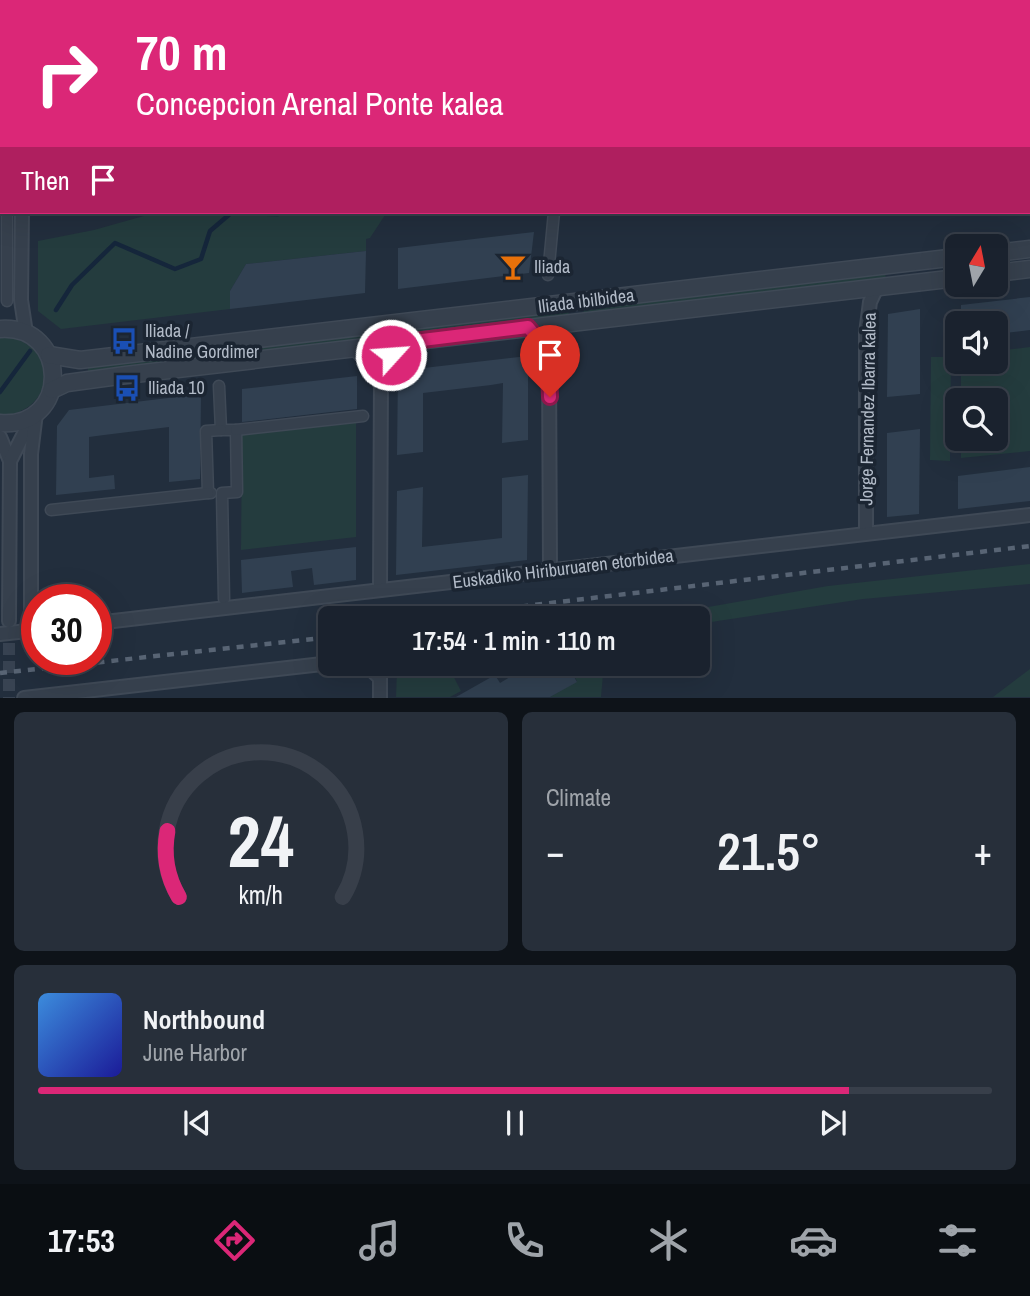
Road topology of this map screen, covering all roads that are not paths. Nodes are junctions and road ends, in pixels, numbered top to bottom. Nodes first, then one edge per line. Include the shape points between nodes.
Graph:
1 (7, 214) edge
2 (22, 214) edge
3 (554, 214) edge
4 (1030, 249) edge
5 (1008, 252) edge
6 (945, 258) edge
7 (1030, 269) edge
8 (1008, 272) edge
9 (548, 275) dead end
10 (945, 279) edge
11 (877, 287) junction
12 (7, 301) dead end
13 (528, 327) junction
14 (0, 329) edge
15 (26, 333) junction
16 (406, 342) junction
17 (354, 348) junction
18 (49, 355) junction
19 (382, 375) junction
20 (219, 386) dead end
21 (52, 390) junction
22 (35, 414) junction
23 (363, 416) dead end
24 (0, 423) edge
25 (220, 430) junction
26 (236, 430) junction
27 (0, 437) edge
28 (10, 461) junction
29 (208, 493) junction
30 (222, 493) junction
31 (51, 510) dead end
32 (1030, 514) edge
33 (866, 533) junction
34 (550, 571) junction
35 (33, 584) edge
36 (380, 590) junction
37 (224, 599) dead end
38 (9, 621) tunnel mouth
39 (112, 621) edge
40 (21, 632) edge
41 (0, 634) edge
42 (318, 664) edge
43 (380, 678) edge
44 (27, 697) edge
45 (380, 698) edge

1 - 12 street
2 - 15 street via 21,300
3 - 9 street
4 - 5 street
6 - 18 street, Iliada ibilbidea via 93,359
7 - 8 street
10 - 11 street, Iliada ibilbidea
11 - 13 street, Iliada ibilbidea
11 - 33 street, Jorge Fernandez Ibarra kalea via 866,332
13 - 16 street, Iliada ibilbidea
13 - 34 street via 544,344 549,359
14 - 15 street
15 - 18 street
16 - 17 street, Iliada ibilbidea
16 - 19 street via 391,355
17 - 19 street
17 - 21 street, Iliada ibilbidea via 82,381
18 - 21 street via 54,372
19 - 36 street
20 - 25 street
21 - 22 street
22 - 24 street via 17,423
22 - 28 street
22 - 35 street via 31,454
23 - 26 street
25 - 26 street
25 - 29 street via 206,431
26 - 30 street via 237,492
27 - 28 street
28 - 38 street
29 - 30 street
29 - 31 street
30 - 37 street
32 - 33 street, Euskadiko Hiriburuaren etorbidea
33 - 34 street, Euskadiko Hiriburuaren etorbidea
34 - 36 street, Euskadiko Hiriburuaren etorbidea
36 - 39 street, Euskadiko Hiriburuaren etorbidea
40 - 41 street
42 - 44 street
43 - 45 street

